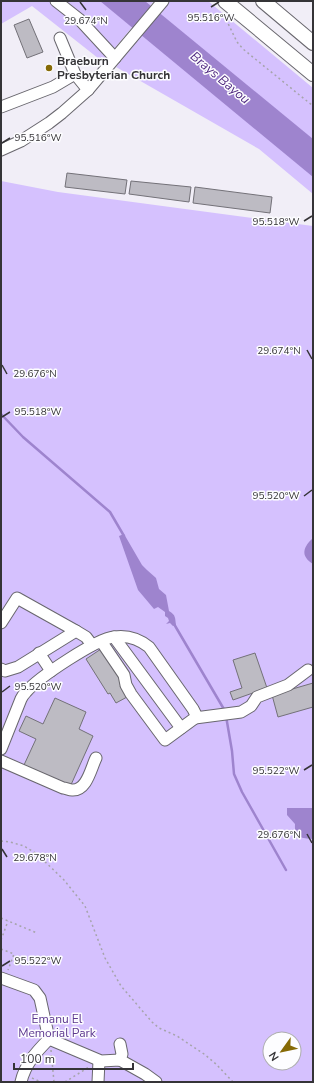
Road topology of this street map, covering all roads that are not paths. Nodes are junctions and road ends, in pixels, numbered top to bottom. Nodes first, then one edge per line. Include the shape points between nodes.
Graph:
1 (56, 1) edge
2 (163, 1) edge
3 (263, 1) edge
4 (224, 6) edge
5 (60, 38) dead end
6 (313, 43) edge
7 (119, 54) junction
8 (75, 74) junction
9 (313, 74) edge
10 (88, 90) junction
11 (1, 107) edge
12 (1, 150) edge
13 (1, 623) edge
14 (76, 631) junction
15 (114, 637) junction
16 (97, 643) junction
17 (39, 653) junction
18 (1, 669) edge
19 (308, 670) dead end
20 (51, 671) junction
21 (195, 718) junction
22 (181, 728) junction
23 (1, 749) edge
24 (96, 758) dead end
25 (1, 761) edge
26 (3, 978) edge
27 (49, 1039) junction
28 (120, 1044) dead end
29 (120, 1060) junction
30 (99, 1061) junction
31 (21, 1082) edge
32 (98, 1082) edge
33 (156, 1082) edge

1 - 7 street
2 - 7 street
3 - 6 main road
4 - 9 main road
5 - 8 street
7 - 10 street
8 - 10 street
8 - 11 street via 53,87
10 - 12 street via 49,123
13 - 14 street via 17,598
14 - 16 street
14 - 17 street
15 - 16 street
15 - 21 street via 140,640 149,647 193,709
15 - 22 street
16 - 20 street
16 - 22 street via 124,675 131,694 165,740
17 - 18 street via 11,670
17 - 20 street
19 - 21 street via 288,685 257,697 251,706 241,712
20 - 23 street via 21,699
21 - 22 street
24 - 25 street via 84,784 73,790
26 - 27 street via 34,990 40,998
27 - 30 street
27 - 31 street via 36,1052 23,1073
28 - 29 street
29 - 30 street
29 - 33 street
30 - 32 street

